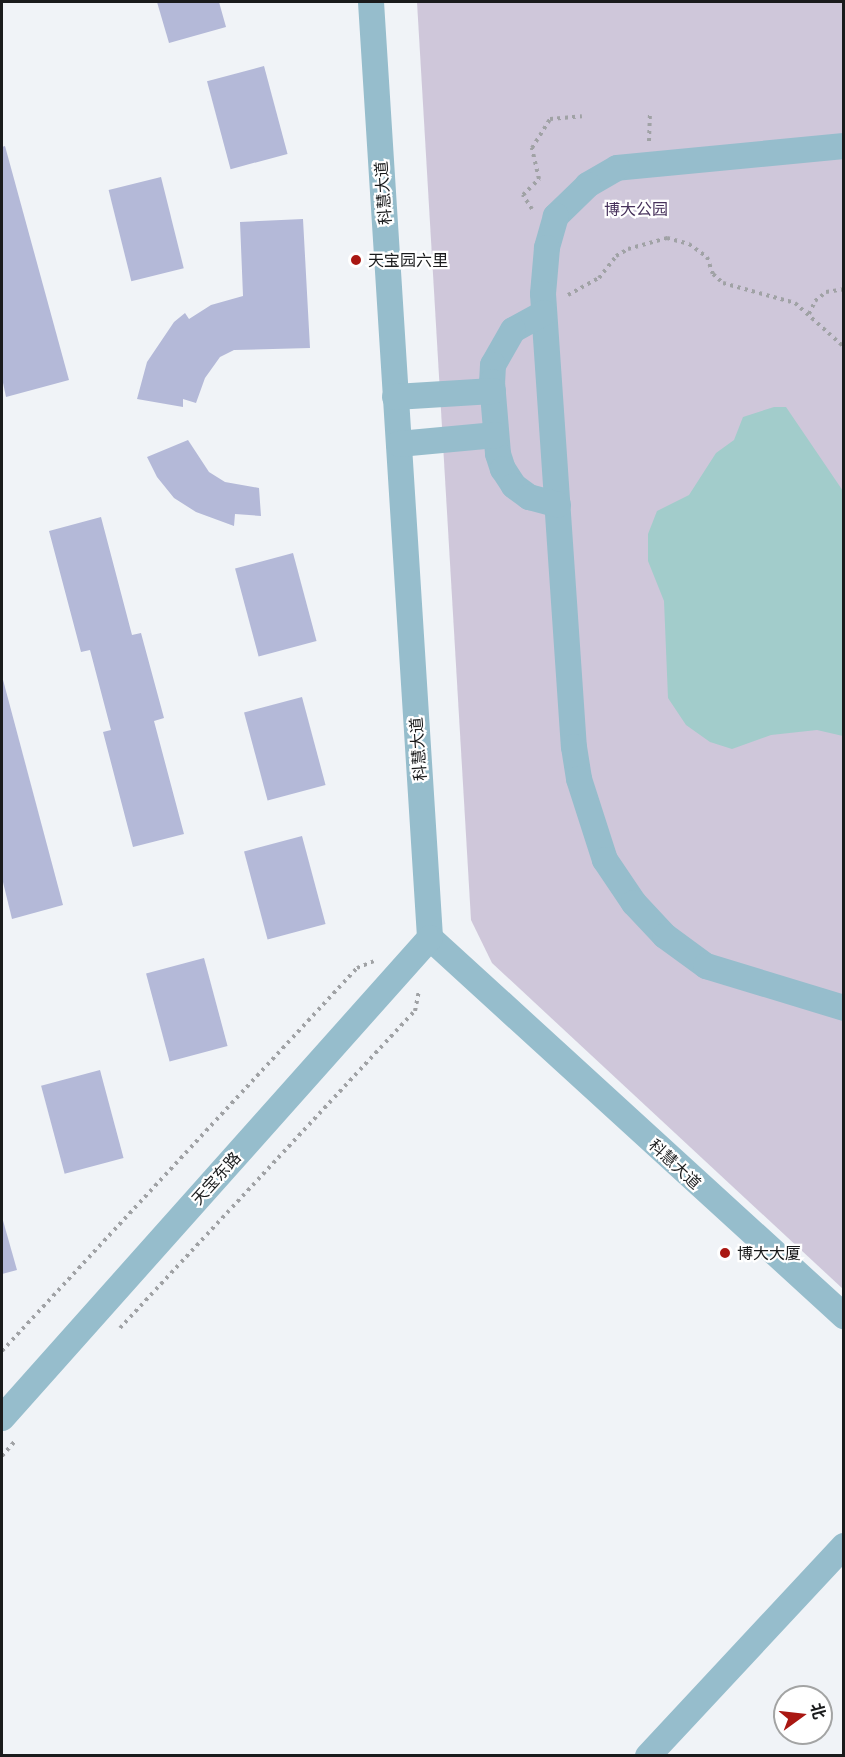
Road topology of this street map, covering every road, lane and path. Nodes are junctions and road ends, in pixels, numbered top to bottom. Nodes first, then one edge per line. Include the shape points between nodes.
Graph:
1 (371, 2) edge
2 (582, 116) dead end
3 (843, 146) edge
4 (549, 240) junction
5 (843, 289) edge
6 (544, 303) junction
7 (808, 314) junction
8 (843, 346) edge
9 (493, 392) junction
10 (395, 397) junction
11 (496, 435) junction
12 (399, 444) junction
13 (558, 505) junction
14 (430, 938) junction
15 (378, 959) dead end
16 (421, 979) dead end
17 (843, 1008) edge
18 (843, 1316) edge
19 (115, 1334) dead end
20 (2, 1352) edge
21 (2, 1418) edge
22 (18, 1439) dead end
23 (2, 1456) edge
24 (843, 1546) edge
25 (648, 1755) edge

1 - 10 street, 科慧大道
2 - 4 path via 550,119 532,148 539,179 523,195
3 - 4 street via 617,168 588,185 556,216
4 - 6 street
5 - 7 path via 826,292
6 - 7 path via 599,279 616,256 645,242 668,238 689,244 707,257 713,274 723,282 780,297
6 - 9 street via 513,330 500,349 493,365
6 - 13 street
7 - 8 path
9 - 10 street
9 - 11 street
10 - 12 street, 科慧大道
11 - 12 street
11 - 13 street via 498,454 514,486 529,497
12 - 14 street, 科慧大道
13 - 17 street via 574,747 579,779 605,860 634,903 665,936 706,966
14 - 18 street, 科慧大道
14 - 21 street, 天宝东路
15 - 20 path via 357,968
16 - 19 path via 415,1011
22 - 23 path
24 - 25 street

